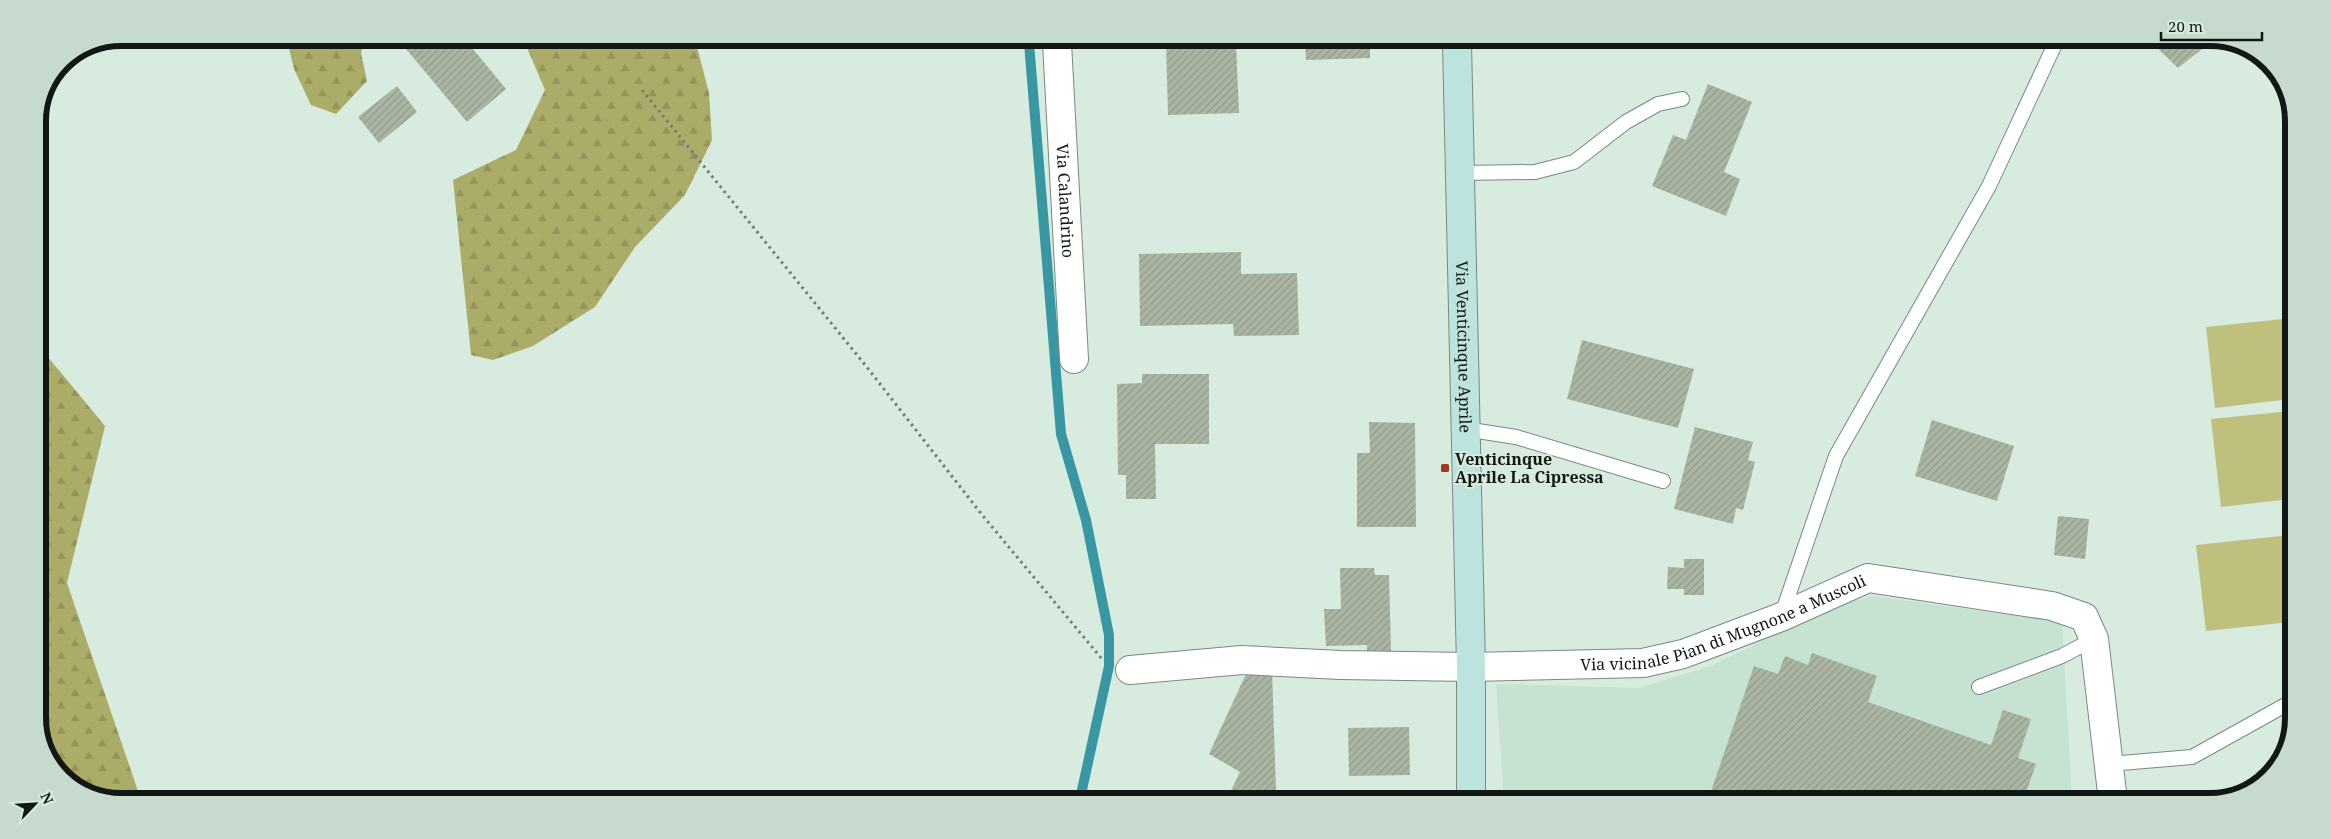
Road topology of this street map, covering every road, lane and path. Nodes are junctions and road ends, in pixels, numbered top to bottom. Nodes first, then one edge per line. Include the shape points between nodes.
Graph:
1 (1057, 46) edge
2 (1457, 46) edge
3 (2054, 46) edge
4 (642, 90) dead end
5 (1682, 99) dead end
6 (1459, 173) junction
7 (1074, 358) dead end
8 (1465, 429) junction
9 (1663, 481) dead end
10 (1781, 617) junction
11 (2094, 639) junction
12 (1471, 667) junction
13 (1130, 670) joint
14 (1979, 687) dead end
15 (2285, 705) edge
16 (2109, 764) junction
17 (1471, 793) edge
18 (2112, 793) edge

1 - 7 street, Via Calandrino
2 - 6 street, Via Venticinque Aprile
3 - 10 lane via 1989,186 1836,456
4 - 13 path via 1104,662
5 - 6 lane via 1658,104 1626,122 1574,162 1535,172
6 - 8 street, Via Venticinque Aprile
8 - 9 lane via 1516,437
8 - 12 street, Via Venticinque Aprile
10 - 11 street, Via vicinale Pian di Mugnone a Muscoli via 1868,578 2052,606 2084,617
10 - 12 street, Via vicinale Pian di Mugnone a Muscoli via 1683,654 1643,663
11 - 14 lane via 2062,656
11 - 16 street, Via vicinale Pian di Mugnone a Muscoli
12 - 13 street, Via vicinale Pian di Mugnone a Muscoli via 1242,660
12 - 17 street, Via Venticinque Aprile
15 - 16 lane via 2192,757
16 - 18 street, Via vicinale Pian di Mugnone a Muscoli

